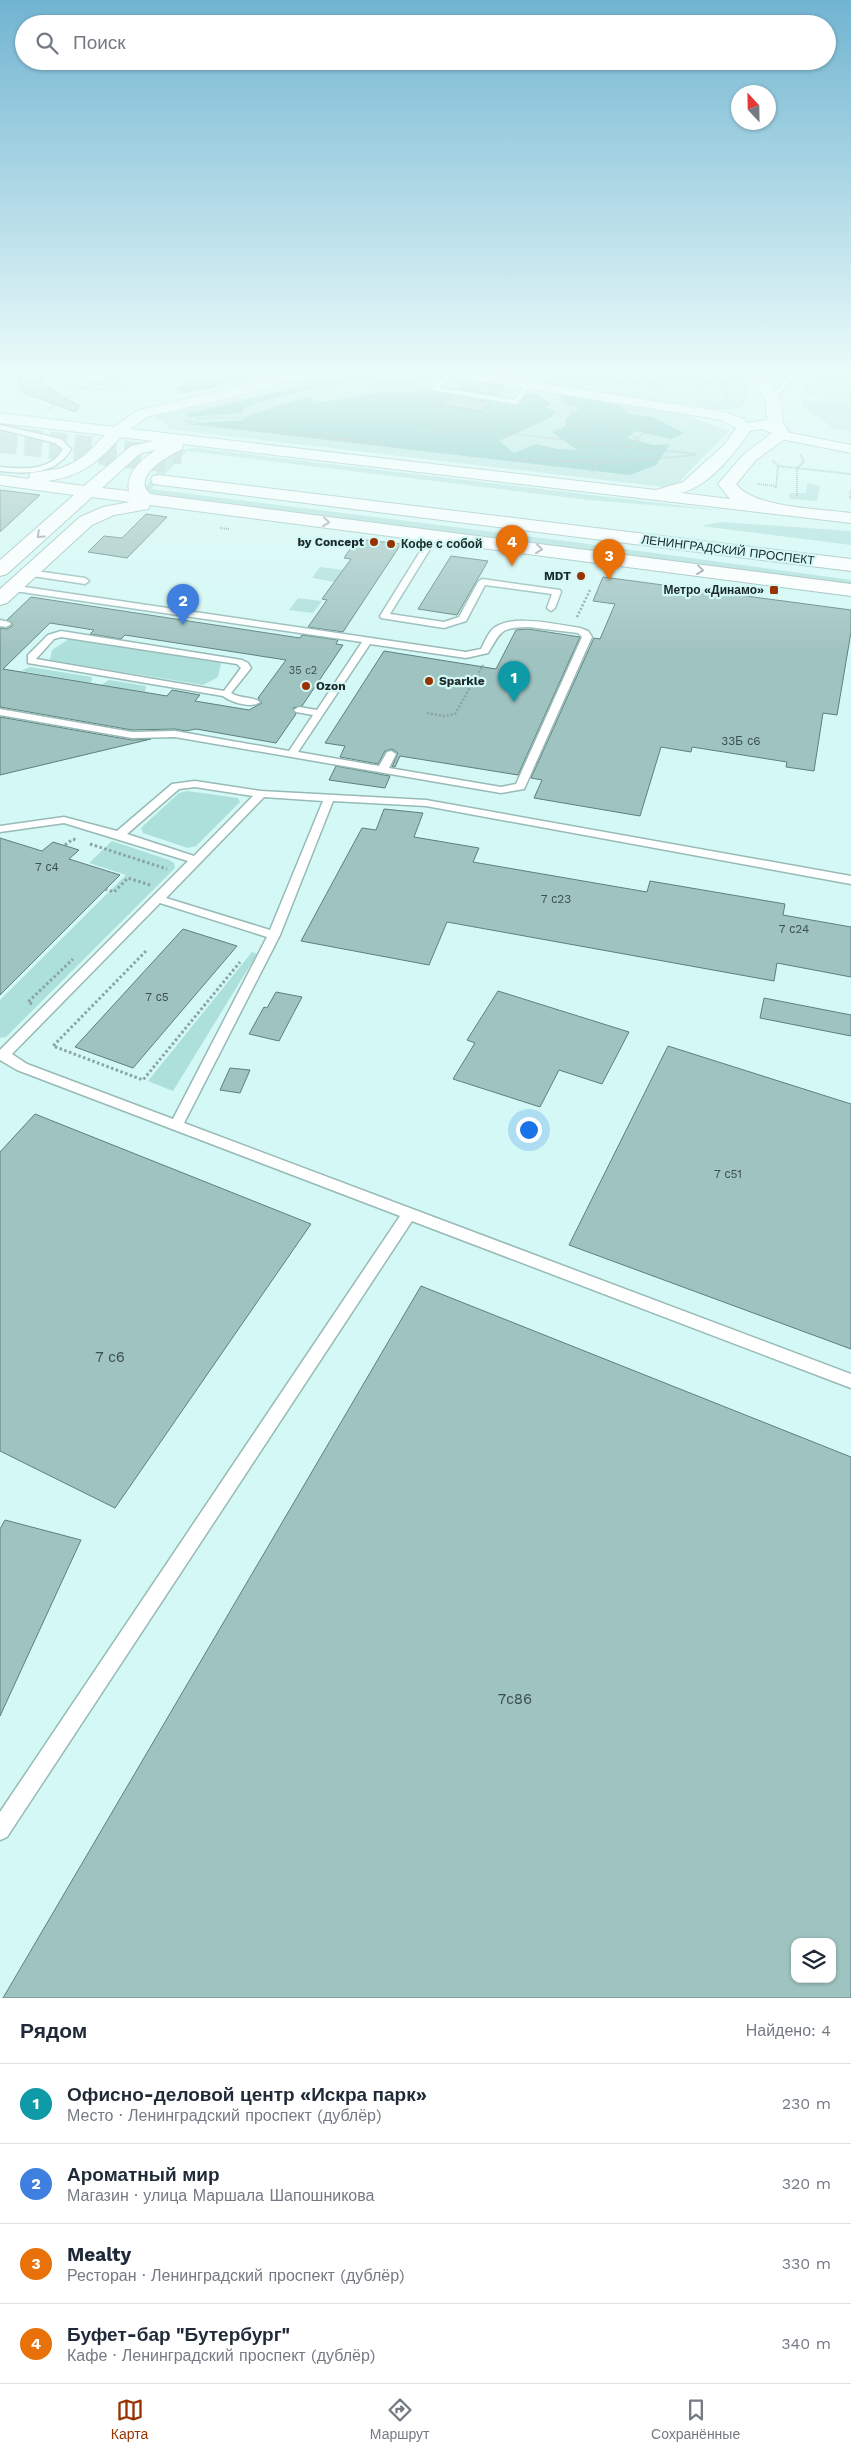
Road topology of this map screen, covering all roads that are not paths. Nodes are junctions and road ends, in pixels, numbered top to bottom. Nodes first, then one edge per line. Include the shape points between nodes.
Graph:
1 (2, 469) edge
2 (30, 469) edge
3 (73, 469) edge
4 (114, 469) edge
5 (145, 469) edge
6 (247, 469) edge
7 (443, 469) edge
8 (707, 469) edge
9 (740, 469) edge
10 (0, 478) edge
11 (159, 480) tunnel mouth
12 (89, 491) junction
13 (644, 493) junction
14 (144, 498) junction
15 (208, 507) junction
16 (772, 507) junction
17 (639, 510) dead end
18 (851, 518) edge
19 (851, 523) edge
20 (571, 530) junction
21 (434, 536) junction
22 (851, 550) edge
23 (851, 565) edge
24 (2, 566) edge
25 (29, 573) junction
26 (851, 576) edge
27 (85, 581) dead end
28 (851, 590) edge
29 (6, 593) edge
30 (550, 608) dead end
31 (368, 640) junction
32 (226, 694) junction
33 (255, 702) dead end
34 (299, 710) dead end
35 (0, 712) edge
36 (320, 713) junction
37 (170, 723) dead end
38 (157, 731) junction
39 (292, 754) junction
40 (391, 754) dead end
41 (382, 770) junction
42 (261, 794) junction
43 (329, 799) junction
44 (0, 829) edge
45 (119, 836) junction
46 (196, 860) junction
47 (851, 880) edge
48 (158, 899) junction
49 (269, 934) junction
50 (2, 1055) edge
51 (176, 1125) junction
52 (409, 1214) junction
53 (851, 1382) edge
54 (0, 1830) edge

1 - 2 lane
3 - 10 main road via 61,474
4 - 12 main road
5 - 14 main road via 134,488
6 - 22 main road, ЛЕНИНГРАДСКИЙ ПРОСПЕКТ
7 - 13 main road
8 - 13 main road via 689,486 669,492
9 - 16 main road via 727,484 734,494
10 - 12 main road
11 - 20 main road, ЛЕНИНГРАДСКИЙ ПРОСПЕКТ
12 - 14 main road
12 -> 24 main road
13 - 16 main road
14 - 15 main road
15 -> 21 main road
15 - 25 main road via 145,505 100,514 86,521
16 - 17 main road
16 - 18 main road
16 - 19 main road
20 - 23 main road, ЛЕНИНГРАДСКИЙ ПРОСПЕКТ
20 - 26 main road via 677,550
21 -> 28 main road
21 - 30 lane via 384,616 444,625 463,619 482,582 557,592
25 - 27 lane
25 - 29 main road
29 - 31 lane
31 - 36 lane
31 - 41 lane via 402,650 466,655 485,651 498,630 508,625 528,624 571,630 583,632 587,637 520,787 501,790
32 - 32 lane via 246,668 243,663 61,634 51,637 30,658 34,662
32 - 33 lane via 233,699
34 - 36 lane
35 - 38 lane via 132,735
36 - 39 lane
37 - 38 lane
38 - 39 lane
39 - 41 lane
40 - 41 lane
42 - 43 lane
42 - 45 lane via 195,784 176,786
42 - 46 lane
43 - 47 lane via 426,803
43 - 49 lane
44 - 45 lane via 64,820
45 - 46 lane
46 - 48 lane
48 - 49 lane
48 - 50 lane
49 - 51 lane
50 - 51 lane via 22,1067
51 - 52 lane
52 - 53 lane
52 - 54 lane

